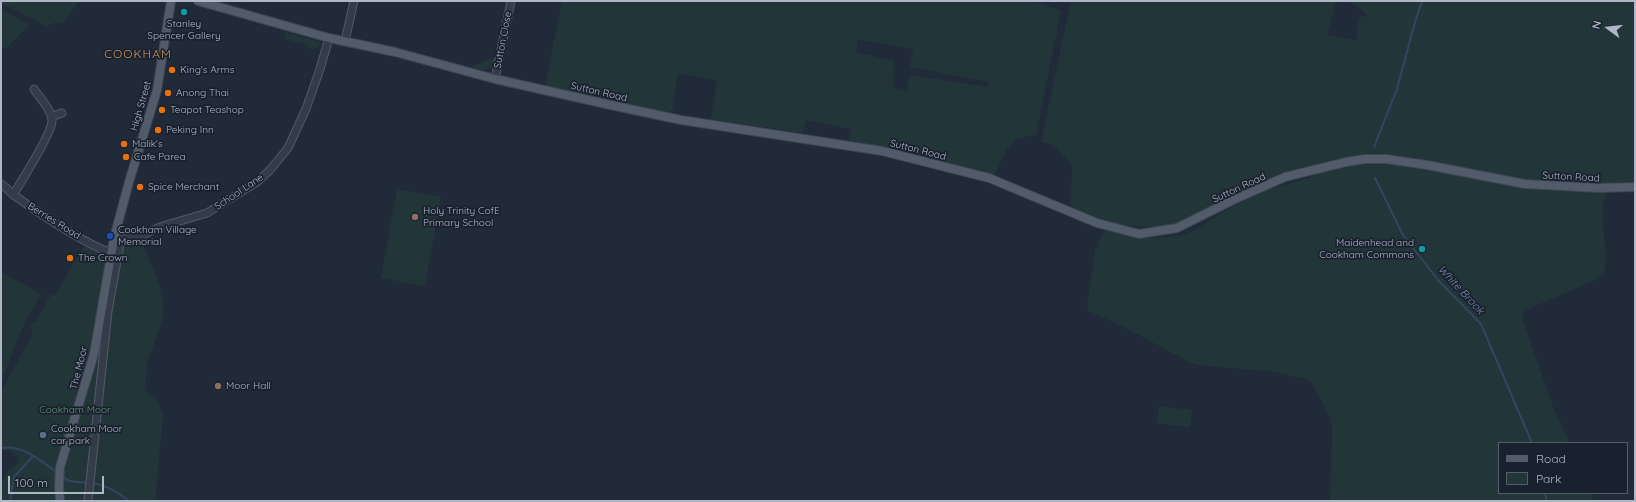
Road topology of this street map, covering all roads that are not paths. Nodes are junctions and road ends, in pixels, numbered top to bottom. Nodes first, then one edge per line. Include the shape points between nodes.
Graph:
1 (171, 1) edge
2 (198, 1) edge
3 (354, 1) edge
4 (511, 1) edge
5 (329, 38) junction
6 (345, 41) junction
7 (496, 79) junction
8 (34, 89) dead end
9 (62, 113) dead end
10 (51, 117) junction
11 (1, 184) edge
12 (1635, 187) edge
13 (14, 195) junction
14 (118, 238) junction
15 (111, 253) junction
16 (88, 500) edge
17 (60, 501) edge

1 - 14 main road, High Street via 158,90 129,182
2 - 5 main road, Sutton Road
3 - 6 street
4 - 7 street, Sutton Close
5 - 6 main road, Sutton Road
5 - 14 street, School Lane via 306,109 288,148 270,170 257,182 208,212 160,227 141,236
6 - 7 main road, Sutton Road
7 - 12 main road, Sutton Road via 681,120 882,152 989,178 1097,223 1139,234 1177,228 1285,177 1365,160 1386,159 1427,165 1525,184 1557,187
8 - 10 street
9 - 10 street
10 - 13 street via 48,134
11 - 13 street, Berries Road
13 - 15 street, Berries Road via 96,248
14 - 15 main road, The Moor
14 - 16 street
15 - 17 main road, The Moor via 94,354 60,466

